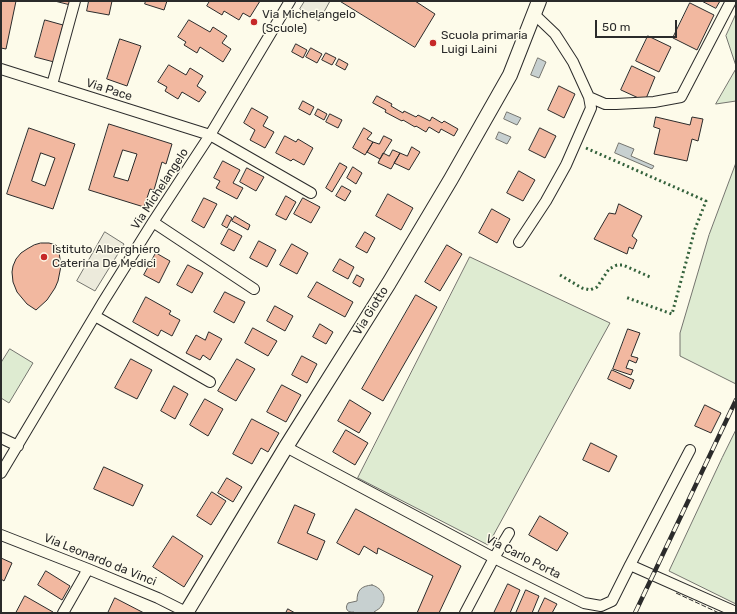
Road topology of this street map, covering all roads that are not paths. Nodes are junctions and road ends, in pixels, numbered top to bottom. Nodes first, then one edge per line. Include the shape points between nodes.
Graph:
1 (75, 1) edge
2 (290, 1) edge
3 (731, 1) edge
4 (536, 7) edge
5 (1, 69) edge
6 (52, 85) junction
7 (590, 98) junction
8 (210, 135) junction
9 (311, 193) dead end
10 (153, 222) junction
11 (519, 242) dead end
12 (254, 289) dead end
13 (95, 316) junction
14 (210, 382) dead end
15 (1, 438) edge
16 (18, 446) junction
17 (286, 447) junction
18 (690, 450) dead end
19 (1, 473) edge
20 (509, 533) dead end
21 (1, 535) edge
22 (494, 558) junction
23 (630, 565) junction
24 (88, 569) junction
25 (602, 609) edge
26 (736, 612) edge
27 (63, 613) edge
28 (187, 613) edge
29 (464, 613) edge

1 - 6 street
2 - 8 street, Via Michelangelo
3 - 7 street via 681,97 654,102 616,104 605,104
4 - 7 street via 574,62
4 - 17 street, Via Giotto via 510,75 451,179
5 - 6 street, Via Pace
6 - 8 street, Via Pace
7 - 11 street via 591,108 566,165 546,202
8 - 9 street, Via Pace
8 - 10 street, Via Michelangelo
10 - 12 street
10 - 13 street, Via Michelangelo
13 - 14 street
13 - 16 street, Via Michelangelo
15 - 16 street
16 - 19 street, Via Michelangelo
17 - 22 street, Via Carlo Porta
17 - 28 street, Via Giotto
18 - 23 street, Via Carlo Porta
20 - 22 street
21 - 24 street, Via Leonardo da Vinci
22 - 25 street, Via Carlo Porta via 584,603
22 - 29 street
23 - 25 street, Via Carlo Porta via 612,601
23 - 26 street
24 - 27 street
24 - 28 street, Via Leonardo da Vinci

